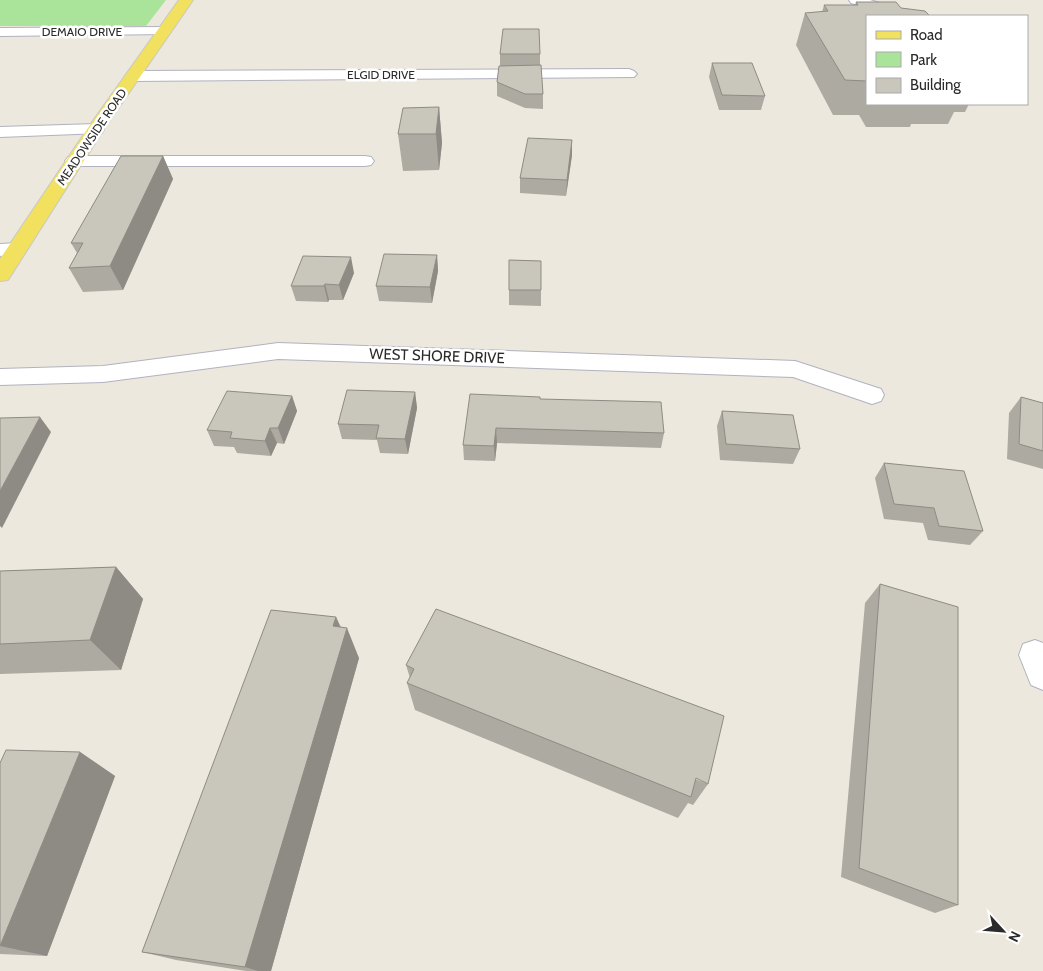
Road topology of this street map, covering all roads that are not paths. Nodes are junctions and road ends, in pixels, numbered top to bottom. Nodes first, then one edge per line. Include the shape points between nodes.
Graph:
1 (186, 0) edge
2 (856, 0) edge
3 (903, 15) edge
4 (164, 31) junction
5 (0, 32) edge
6 (630, 74) dead end
7 (133, 76) junction
8 (96, 129) junction
9 (0, 132) edge
10 (365, 161) dead end
11 (74, 162) junction
12 (8, 250) edge
13 (0, 275) edge
14 (0, 377) edge
15 (872, 395) dead end

1 - 4 main road, MEADOWSIDE ROAD
2 - 3 street
4 - 5 street, DEMAIO DRIVE
4 - 7 main road, MEADOWSIDE ROAD
6 - 7 street, ELGID DRIVE
7 - 8 main road, MEADOWSIDE ROAD
8 - 9 street
8 - 11 main road, MEADOWSIDE ROAD
10 - 11 street
11 - 12 main road, MEADOWSIDE ROAD
12 - 13 main road, MEADOWSIDE ROAD
14 - 15 street, WEST SHORE DRIVE via 104,374 278,350 795,370

